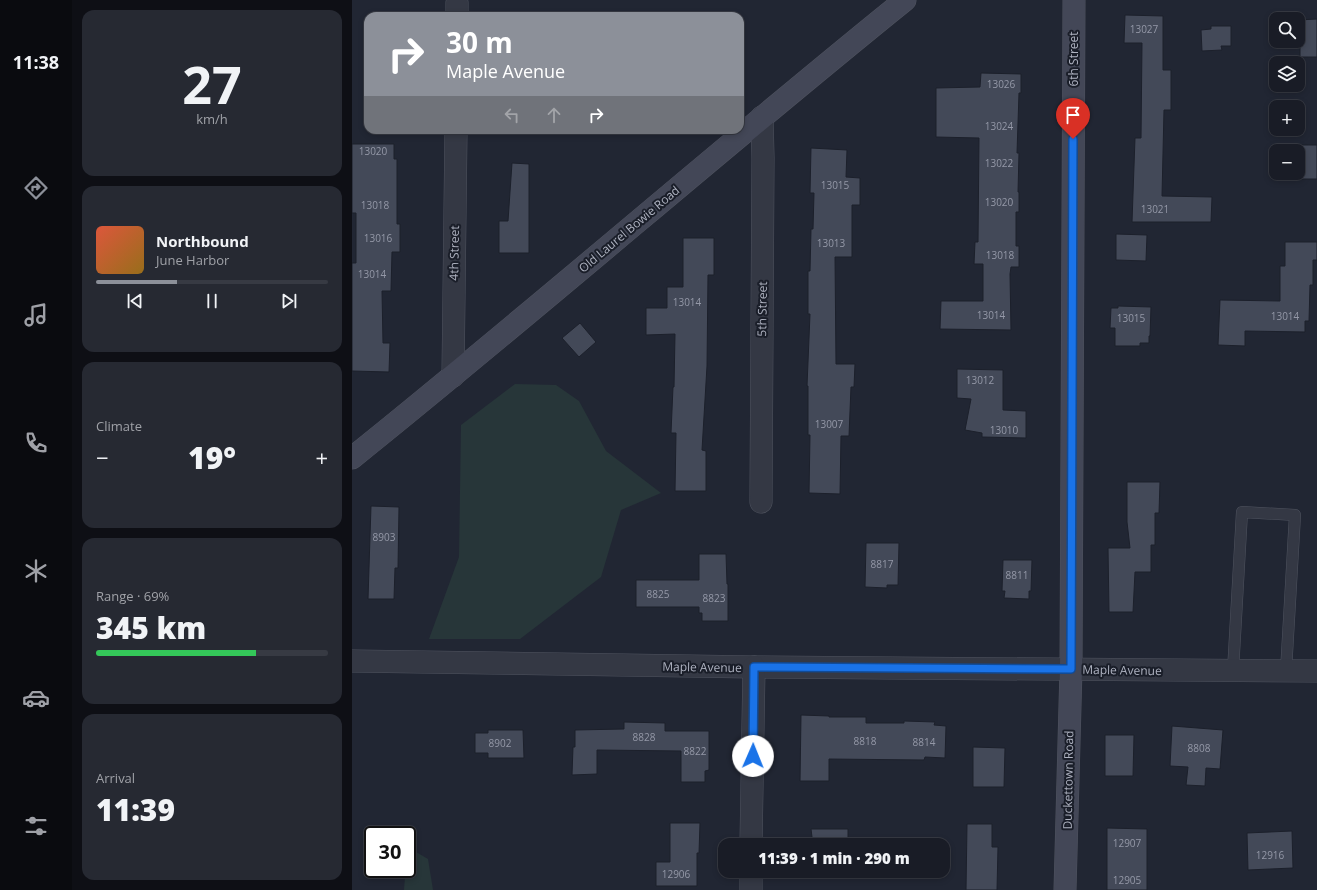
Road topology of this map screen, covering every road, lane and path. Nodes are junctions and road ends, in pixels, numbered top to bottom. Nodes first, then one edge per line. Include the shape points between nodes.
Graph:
1 (905, 0) edge
2 (1074, 0) edge
3 (762, 117) junction
4 (744, 132) edge
5 (456, 134) edge
6 (742, 134) edge
7 (453, 376) junction
8 (352, 458) edge
9 (761, 502) dead end
10 (352, 661) edge
11 (754, 667) junction
12 (1071, 669) junction
13 (1233, 671) junction
14 (1286, 671) junction
15 (1317, 671) edge
16 (751, 838) edge
17 (751, 878) edge
18 (751, 890) edge
19 (1065, 890) edge

1 - 3 street, Old Laurel Bowie Road
2 - 12 street, 6th Street
3 - 4 street, Old Laurel Bowie Road
3 - 9 street, 5th Street
5 - 7 street, 4th Street
6 - 7 street, Old Laurel Bowie Road
7 - 8 street, Old Laurel Bowie Road
10 - 11 street, Maple Avenue
11 - 12 street, Maple Avenue
11 - 16 street
12 - 13 street, Maple Avenue
12 - 19 street, Duckettown Road
13 - 14 street, Maple Avenue
13 - 14 lane via 1242,512 1295,515
14 - 15 street, Maple Avenue
17 - 18 street

